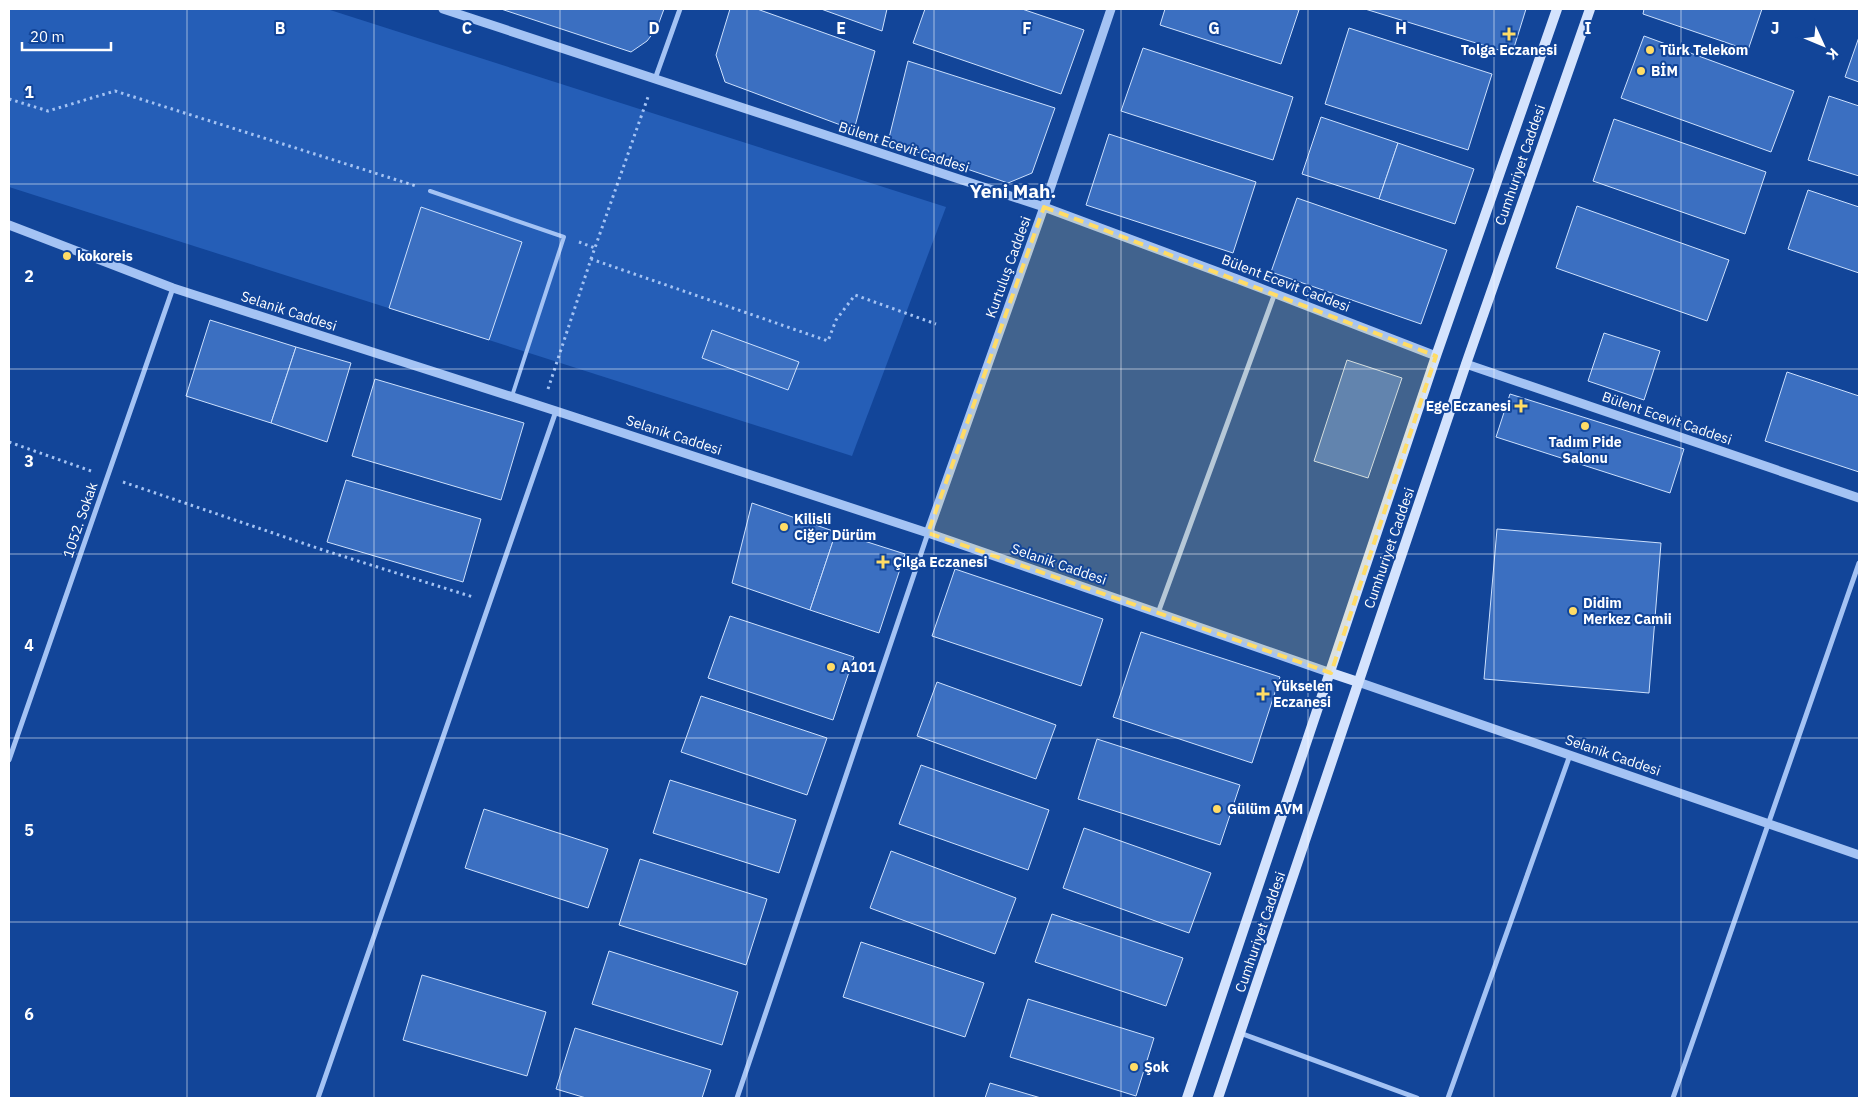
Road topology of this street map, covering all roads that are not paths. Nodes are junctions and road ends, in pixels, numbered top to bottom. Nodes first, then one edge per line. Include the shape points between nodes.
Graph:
1 (444, 9) edge
2 (680, 9) edge
3 (1110, 9) edge
4 (1557, 9) edge
5 (1590, 9) edge
6 (654, 80) junction
7 (430, 190) road end
8 (1044, 207) junction
9 (9, 225) edge
10 (173, 288) junction
11 (1275, 293) junction
12 (1436, 356) junction
13 (1466, 364) junction
14 (512, 397) junction
15 (556, 411) junction
16 (1859, 498) edge
17 (928, 533) junction
18 (1859, 564) edge
19 (1158, 613) junction
20 (1331, 673) junction
21 (1358, 682) junction
22 (1570, 755) junction
23 (9, 760) edge
24 (1769, 823) junction
25 (1859, 855) edge
26 (1240, 1033) junction
27 (318, 1098) edge
28 (737, 1098) edge
29 (1188, 1098) edge
30 (1218, 1098) edge
31 (1417, 1098) edge
32 (1448, 1098) edge
33 (1673, 1098) edge

1 - 6 street, Bülent Ecevit Caddesi
2 - 6 street
3 - 8 street, Kurtuluş Caddesi
4 - 12 main road, Cumhuriyet Caddesi
5 - 13 main road, Cumhuriyet Caddesi
6 - 8 street, Bülent Ecevit Caddesi
7 - 14 lane via 564,237
8 - 11 street, Bülent Ecevit Caddesi
8 - 17 street, Kurtuluş Caddesi
9 - 10 street, Selanik Caddesi
10 - 14 street, Selanik Caddesi
10 - 23 street, 1052. Sokak
11 - 12 street, Bülent Ecevit Caddesi
11 - 19 street
12 - 20 main road, Cumhuriyet Caddesi
13 - 16 street, Bülent Ecevit Caddesi
13 - 21 main road, Cumhuriyet Caddesi
14 - 15 street, Selanik Caddesi
15 - 17 street, Selanik Caddesi
15 - 27 street
17 - 19 street, Selanik Caddesi
17 - 28 street
18 - 24 street
19 - 20 street, Selanik Caddesi
20 - 21 main road
20 - 29 main road, Cumhuriyet Caddesi
21 - 22 street, Selanik Caddesi
21 - 26 main road, Cumhuriyet Caddesi
22 - 24 street, Selanik Caddesi
22 - 32 street
24 - 25 street, Selanik Caddesi
24 - 33 street
26 - 30 main road, Cumhuriyet Caddesi
26 - 31 street

